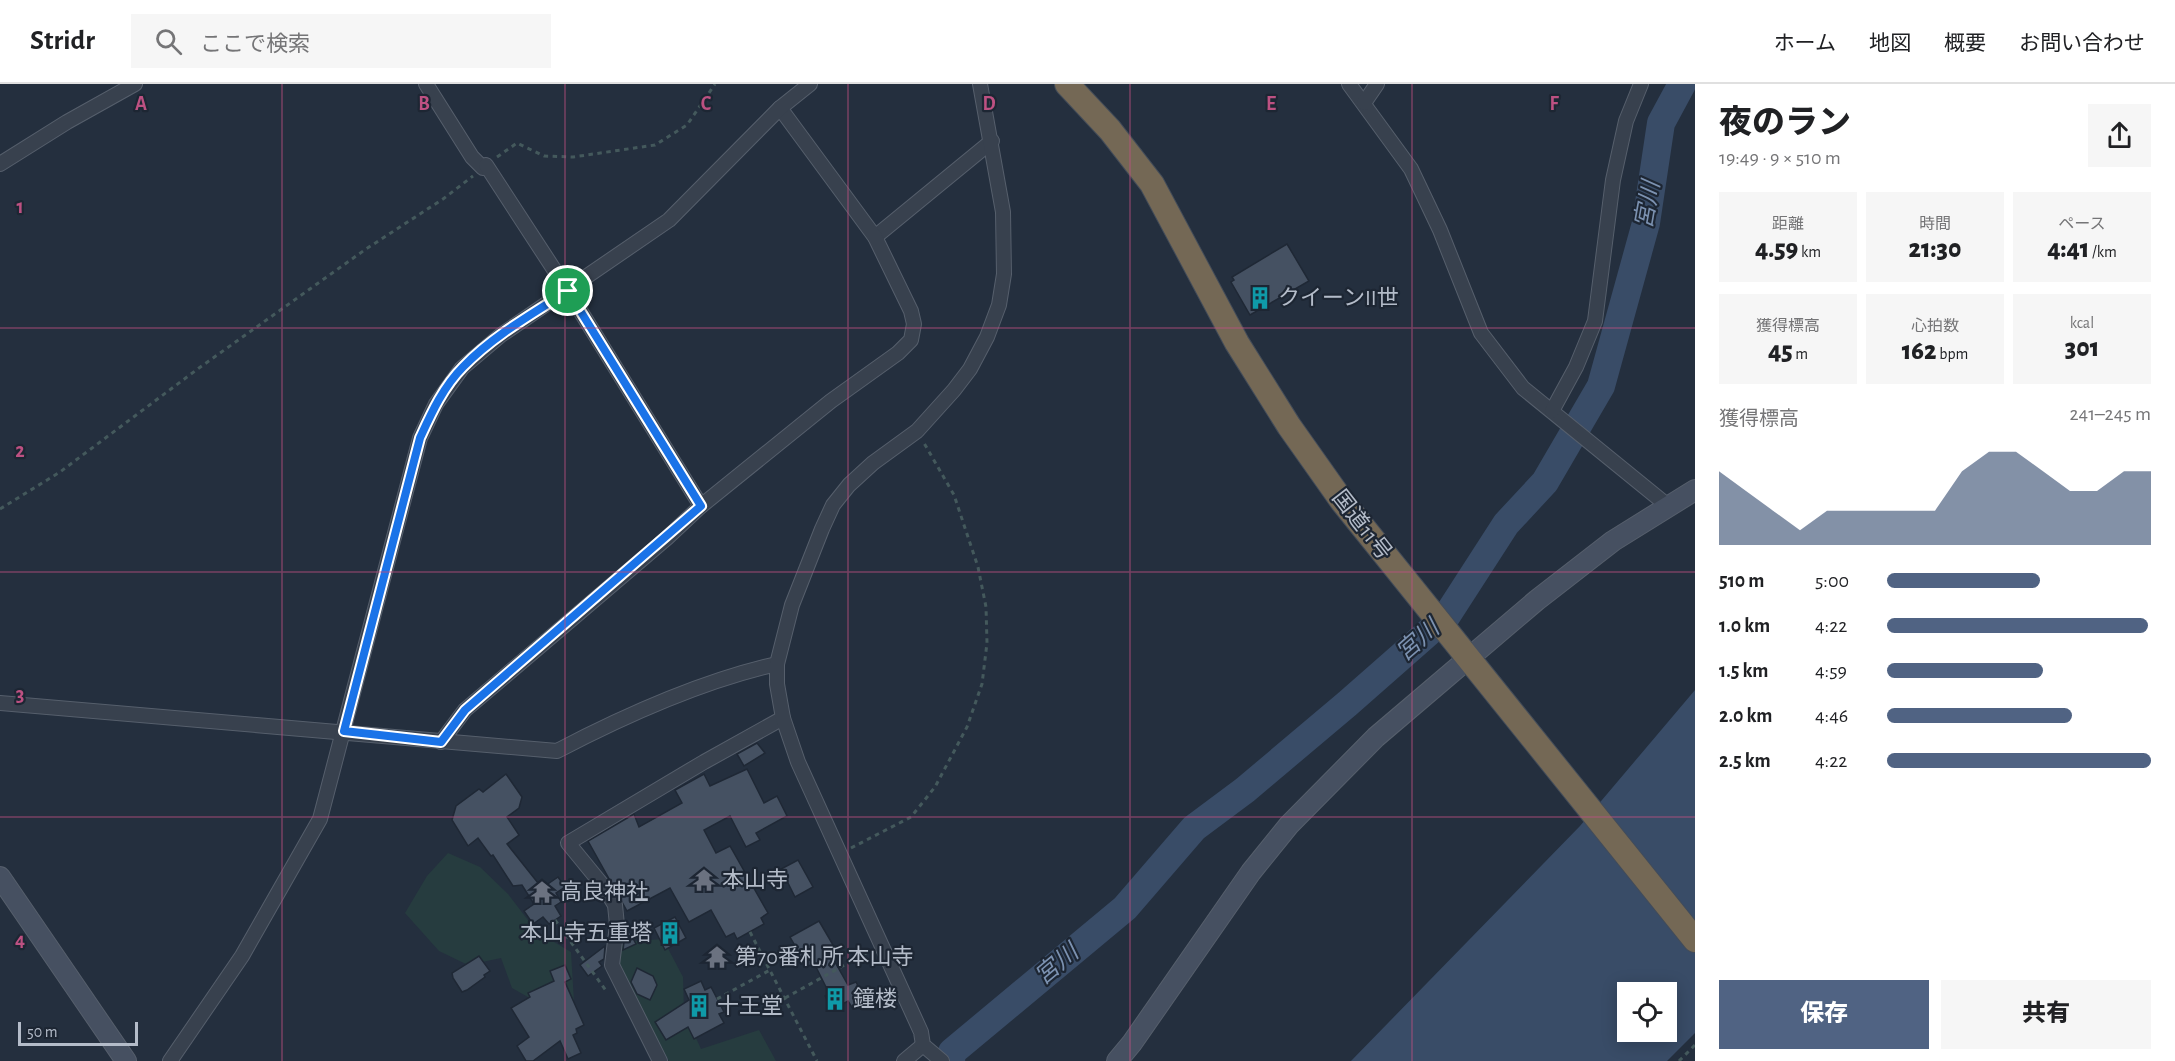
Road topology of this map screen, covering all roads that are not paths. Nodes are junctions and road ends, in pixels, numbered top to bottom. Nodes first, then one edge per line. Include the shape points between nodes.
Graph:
1 (135, 84) edge
2 (426, 84) edge
3 (810, 84) edge
4 (980, 84) edge
5 (1067, 84) edge
6 (1349, 84) edge
7 (1377, 84) edge
8 (1641, 84) edge
9 (1364, 103) junction
10 (780, 108) junction
11 (992, 141) junction
12 (0, 164) edge
13 (875, 237) junction
14 (568, 291) junction
15 (1552, 411) junction
16 (1695, 490) edge
17 (701, 506) junction
18 (1668, 506) junction
19 (1465, 655) junction
20 (777, 664) junction
21 (0, 703) edge
22 (783, 718) junction
23 (344, 731) junction
24 (441, 742) junction
25 (0, 877) edge
26 (1695, 940) edge
27 (926, 1048) junction
28 (126, 1061) edge
29 (170, 1061) edge
30 (660, 1061) edge
31 (904, 1061) edge
32 (942, 1061) edge
33 (1117, 1061) edge

1 - 12 street
2 - 14 street via 472,157 485,167
3 - 10 street
4 - 11 street
5 - 19 highway, 国道11号 via 1152,184 1238,343 1289,426 1342,501
6 - 9 street
7 - 9 street
8 - 15 street via 1626,121 1613,180 1595,321
9 - 15 street via 1411,169 1481,333 1523,388
10 - 13 street
10 - 14 street via 669,220
11 - 13 street
11 - 20 street via 1004,212 1004,274 999,305 987,337 970,369 918,431 873,463 833,505 792,605
13 - 17 street via 911,310 914,324 910,340
14 - 17 street
14 - 23 street via 501,335 462,368 436,404 420,438
15 - 18 street
16 - 18 street
17 - 24 street via 465,710
18 - 19 street via 1613,541
19 - 26 highway, 国道11号
19 - 33 street via 1289,825 1251,872
20 - 22 street
20 - 24 street via 742,672 615,721 557,751
21 - 23 street
22 - 27 street via 798,762
22 - 30 street via 568,843 615,905 618,925 612,965
23 - 24 street
23 - 29 street via 320,819 246,948
25 - 28 street
27 - 31 street
27 - 32 street

